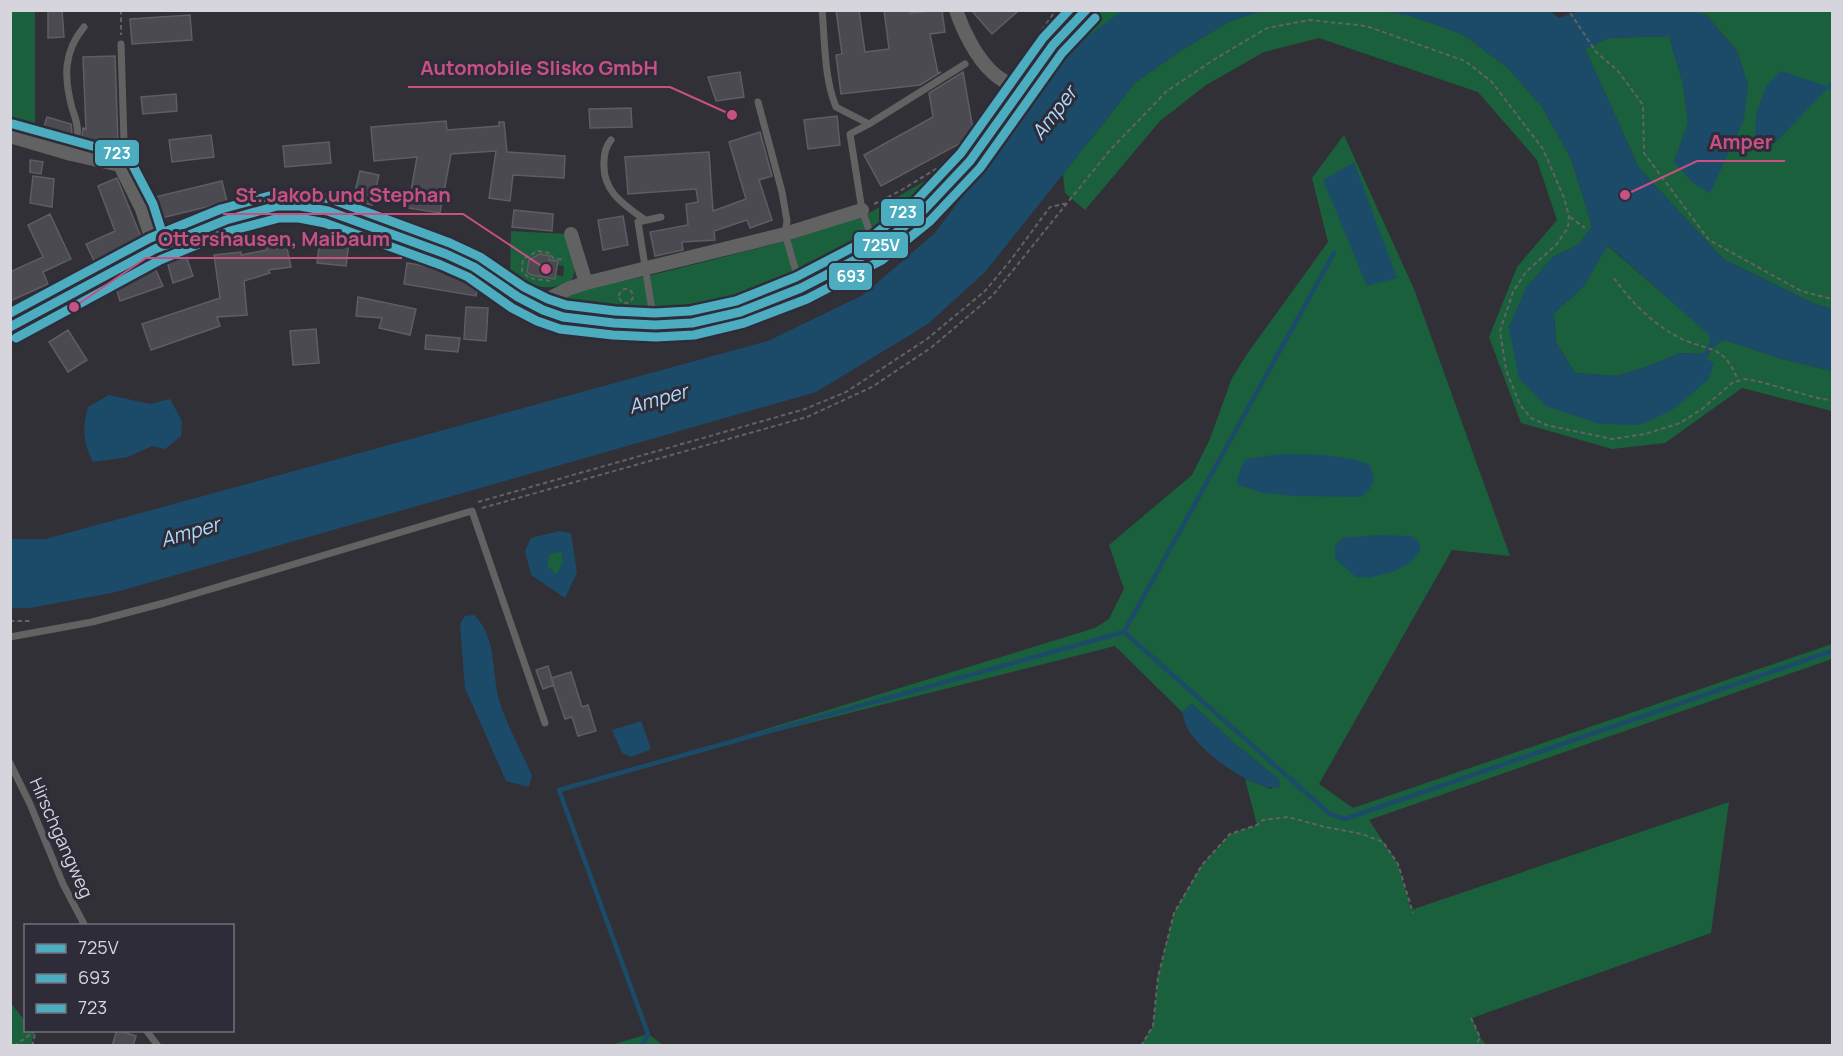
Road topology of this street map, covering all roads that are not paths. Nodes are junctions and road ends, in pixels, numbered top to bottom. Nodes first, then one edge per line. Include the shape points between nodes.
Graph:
1 (822, 10) edge
2 (956, 10) edge
3 (1086, 10) edge
4 (84, 27) dead end
5 (121, 44) road end
6 (965, 64) dead end
7 (1020, 90) junction
8 (758, 102) dead end
9 (869, 124) junction
10 (10, 136) edge
11 (612, 140) dead end
12 (71, 154) junction
13 (120, 165) junction
14 (862, 210) junction
15 (661, 217) dead end
16 (645, 220) junction
17 (571, 234) dead end
18 (785, 234) junction
19 (155, 249) junction
20 (876, 249) junction
21 (646, 269) junction
22 (586, 283) junction
23 (801, 288) junction
24 (543, 310) junction
25 (655, 325) junction
26 (10, 327) edge
27 (10, 637) edge
28 (545, 723) dead end
29 (10, 763) edge
30 (84, 924) edge
31 (148, 1032) edge
32 (158, 1046) edge

1 - 9 lane via 826,65 836,107
2 - 7 street via 963,29 992,72
3 - 7 main road via 1053,45
4 - 12 lane via 71,46 66,66 68,93 78,128
5 - 13 lane via 124,142
6 - 9 lane
7 - 20 main road via 970,160 922,212
8 - 18 lane via 782,192
9 - 14 lane via 850,134
10 - 12 street
11 - 16 lane via 607,144 604,161 607,185
12 - 13 street
13 - 19 street via 142,209
14 - 18 street
14 - 20 lane
15 - 16 lane
16 - 21 lane via 638,222
17 - 22 street
18 - 21 street
18 - 23 lane
19 - 24 main road via 256,211 277,206 314,207 446,254
19 - 26 main road
20 - 23 main road
21 - 22 street
21 - 25 lane
22 - 24 street via 552,297
23 - 25 main road via 740,312 692,323
24 - 25 main road via 562,317
27 - 28 lane via 92,622 164,603 472,507
29 - 30 lane, Hirschgangweg
31 - 32 lane

